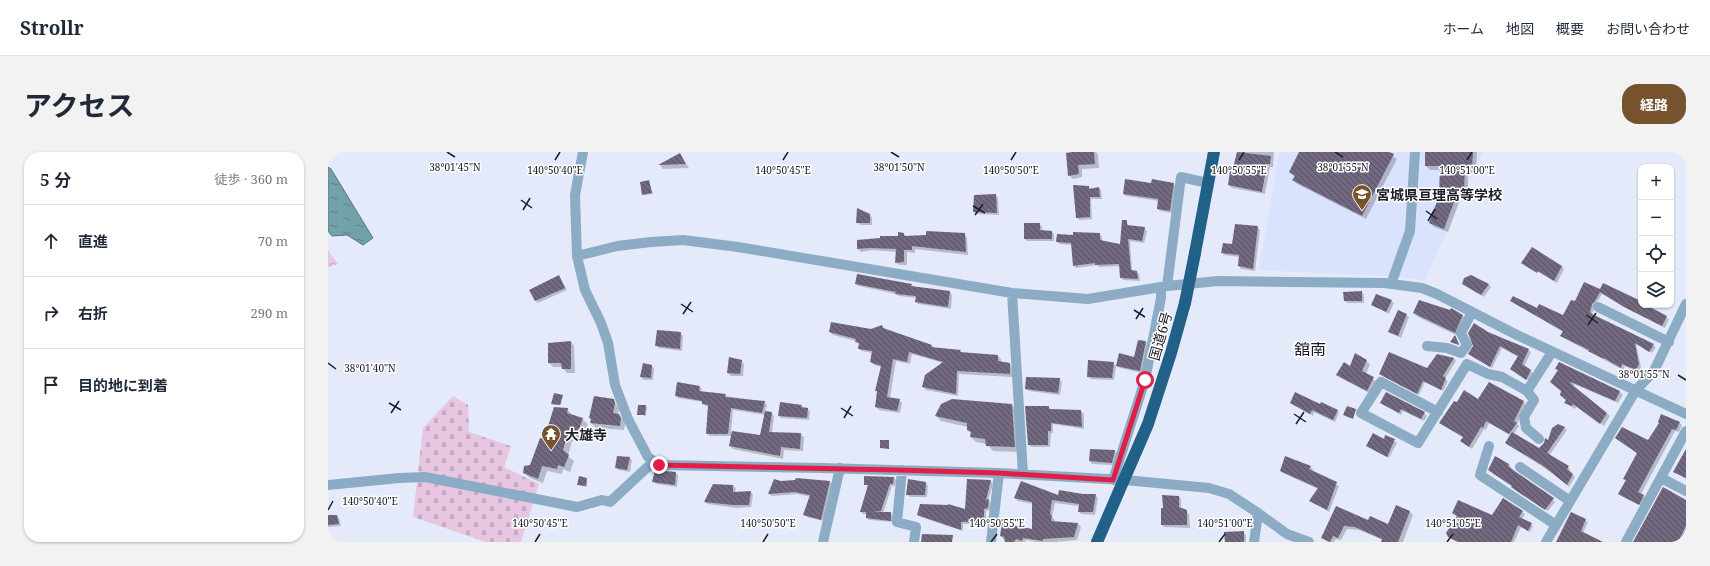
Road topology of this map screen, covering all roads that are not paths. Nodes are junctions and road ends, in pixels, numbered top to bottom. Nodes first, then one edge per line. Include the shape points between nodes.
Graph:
1 (583, 152) edge
2 (1214, 152) edge
3 (1415, 152) edge
4 (1208, 183) junction
5 (577, 256) junction
6 (1387, 284) junction
7 (1164, 286) junction
8 (1012, 293) junction
9 (1686, 304) edge
10 (1598, 308) dead end
11 (1472, 312) junction
12 (1669, 342) junction
13 (1427, 346) dead end
14 (1552, 352) junction
15 (1636, 390) junction
16 (1527, 391) junction
17 (1438, 412) junction
18 (1686, 414) edge
19 (1686, 431) edge
20 (1539, 439) dead end
21 (1489, 446) dead end
22 (654, 461) junction
23 (1520, 467) dead end
24 (840, 468) junction
25 (902, 470) junction
26 (999, 473) junction
27 (1024, 474) junction
28 (1660, 478) junction
29 (1119, 480) junction
30 (328, 484) edge
31 (1686, 491) edge
32 (1570, 501) junction
33 (1258, 513) junction
34 (1556, 525) junction
35 (823, 542) edge
36 (914, 542) edge
37 (991, 542) edge
38 (1097, 542) edge
39 (1254, 542) edge
40 (1309, 542) edge
41 (1546, 542) edge
42 (1626, 542) edge

1 - 5 street via 575,195
2 - 4 highway, 国道6号
3 - 6 street via 1410,231
4 - 7 street via 1181,177
4 - 29 highway, 国道6号, bridge via 1196,252 1171,353 1150,417
5 - 8 street via 617,246 683,240
5 - 22 street via 585,290 608,343 615,385 628,419 648,457
6 - 7 street via 1218,281
6 - 11 street via 1422,288
7 - 8 street via 1088,299
7 - 29 street via 1145,380
8 - 27 street
9 - 12 street
10 - 12 street
11 - 13 street via 1461,333 1467,345 1461,353 1447,348
11 - 14 street
12 - 15 street via 1654,371
14 - 15 street
14 - 16 street
15 - 18 street
15 - 32 street
16 - 17 street via 1502,377 1488,374 1467,364
16 - 20 street via 1534,400 1524,417 1526,428
17 - 17 street via 1418,443 1361,413 1381,382
19 - 28 street
21 - 34 street via 1480,475
22 - 24 street via 659,465 676,466
22 - 30 street via 610,502 602,500 577,507 425,477
23 - 32 street
24 - 25 street
24 - 35 street
25 - 26 street
25 - 36 street via 897,522 916,527
26 - 27 street
26 - 37 street
27 - 29 street
28 - 31 street
28 - 42 street
29 - 33 street via 1209,488 1229,494
29 - 38 highway, 国道6号
32 - 34 street
33 - 39 street
33 - 40 street via 1287,534
34 - 41 street

